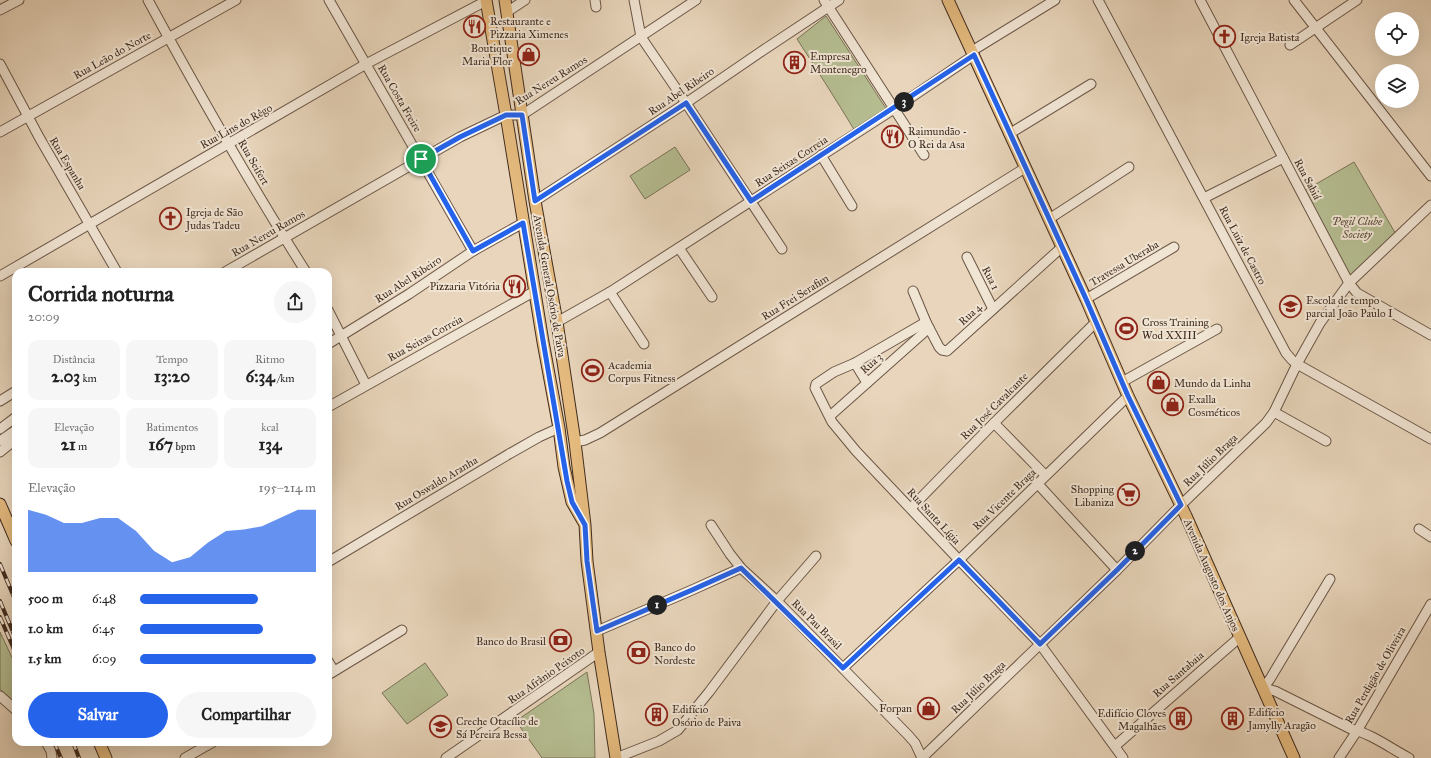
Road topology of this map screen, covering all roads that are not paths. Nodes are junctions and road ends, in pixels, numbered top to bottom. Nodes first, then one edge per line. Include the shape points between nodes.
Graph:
1 (18, 0) edge
2 (148, 0) edge
3 (236, 0) edge
4 (329, 0) edge
5 (486, 0) edge
6 (505, 0) edge
7 (525, 0) edge
8 (634, 0) edge
9 (696, 0) edge
10 (840, 0) edge
11 (948, 0) edge
12 (1055, 0) edge
13 (1098, 0) edge
14 (1200, 0) edge
15 (1294, 0) edge
16 (1357, 0) edge
17 (826, 4) edge
18 (0, 10) edge
19 (507, 12) junction
20 (1315, 28) junction
21 (641, 37) junction
22 (168, 38) junction
23 (1290, 45) dead end
24 (973, 53) junction
25 (0, 64) edge
26 (366, 64) junction
27 (1091, 84) dead end
28 (686, 103) junction
29 (894, 109) junction
30 (506, 115) junction
31 (522, 115) junction
32 (27, 116) junction
33 (0, 132) edge
34 (1010, 134) junction
35 (229, 143) junction
36 (821, 155) junction
37 (924, 155) dead end
38 (1283, 158) junction
39 (421, 159) junction
40 (1129, 167) dead end
41 (1025, 168) junction
42 (1431, 176) edge
43 (1204, 198) junction
44 (535, 201) junction
45 (751, 201) junction
46 (1431, 205) edge
47 (852, 206) dead end
48 (1049, 219) junction
49 (90, 223) junction
50 (523, 223) junction
51 (284, 238) junction
52 (1062, 247) junction
53 (1174, 247) dead end
54 (679, 248) junction
55 (782, 249) dead end
56 (473, 251) junction
57 (967, 257) dead end
58 (14, 268) edge
59 (115, 268) edge
60 (232, 268) edge
61 (303, 268) edge
62 (12, 269) edge
63 (0, 276) edge
64 (1349, 283) junction
65 (535, 291) junction
66 (913, 291) dead end
67 (610, 292) junction
68 (712, 297) dead end
69 (1086, 299) junction
70 (993, 309) junction
71 (332, 317) edge
72 (557, 322) junction
73 (1096, 322) junction
74 (928, 325) junction
75 (1217, 329) dead end
76 (1431, 335) edge
77 (342, 336) junction
78 (332, 342) edge
79 (644, 344) dead end
80 (855, 363) junction
81 (1297, 364) junction
82 (867, 382) junction
83 (1122, 382) junction
84 (366, 385) junction
85 (12, 394) edge
86 (1128, 396) junction
87 (0, 401) edge
88 (332, 405) edge
89 (1274, 412) junction
90 (830, 416) junction
91 (12, 420) edge
92 (994, 423) junction
93 (559, 428) junction
94 (0, 429) edge
95 (12, 433) edge
96 (1431, 439) edge
97 (0, 441) edge
98 (1326, 441) dead end
99 (12, 442) edge
100 (575, 442) junction
101 (0, 452) edge
102 (1045, 475) junction
103 (1037, 483) junction
104 (0, 504) edge
105 (1181, 505) junction
106 (911, 508) junction
107 (585, 525) junction
108 (710, 525) dead end
109 (1419, 529) dead end
110 (12, 532) edge
111 (1431, 537) edge
112 (816, 556) dead end
113 (332, 560) edge
114 (959, 560) junction
115 (741, 568) junction
116 (1117, 570) junction
117 (1330, 578) dead end
118 (777, 601) junction
119 (1431, 604) edge
120 (402, 630) dead end
121 (597, 631) junction
122 (1240, 637) junction
123 (1040, 644) junction
124 (599, 652) junction
125 (843, 668) junction
126 (332, 672) edge
127 (1263, 688) junction
128 (0, 696) edge
129 (12, 706) edge
130 (1357, 730) junction
131 (48, 746) edge
132 (101, 746) edge
133 (206, 746) edge
134 (1115, 746) junction
135 (52, 758) edge
136 (106, 758) edge
137 (185, 758) edge
138 (446, 758) edge
139 (616, 758) edge
140 (922, 758) edge
141 (1123, 758) edge
142 (1294, 758) edge
143 (1339, 758) edge
144 (1409, 758) edge

1 - 18 street
2 - 22 street, Rua Seifert
3 - 22 street, Rua Leão do Norte
4 - 26 street, Rua Costa Freire
5 - 26 street, Rua Lins do Rêgo
5 - 30 main road, Avenida General Osório de Paiva
6 - 19 main road, Avenida General Osório de Paiva
7 - 19 street
8 - 21 street
9 - 21 street, Rua Nereu Ramos
10 - 17 street, Rua Abel Ribeiro
11 - 24 main road, Avenida Augusto dos Anjos
12 - 24 street, Rua Seixas Correia
13 - 43 street, Rua Luiz de Castro
14 - 38 street, Rua Sabiá
15 - 20 street
16 - 20 street
17 - 28 street, Rua Abel Ribeiro
17 - 29 street
19 - 31 main road, Avenida General Osório de Paiva
20 - 23 street
20 - 42 street
21 - 28 street
21 - 31 street, Rua Nereu Ramos
22 - 32 street, Rua Leão do Norte
22 - 35 street, Rua Seifert
24 - 29 street, Rua Seixas Correia
24 - 34 main road, Avenida Augusto dos Anjos
25 - 32 street, Rua Espanha
26 - 35 street, Rua Lins do Rêgo
26 - 39 street, Rua Costa Freire
27 - 34 street
28 - 44 street, Rua Abel Ribeiro
28 - 45 street
29 - 36 street, Rua Seixas Correia
29 - 37 street
30 - 31 street, Rua Nereu Ramos
30 - 39 street, Rua Nereu Ramos
30 - 50 main road, Avenida General Osório de Paiva
31 - 44 main road, Avenida General Osório de Paiva
32 - 33 street, Rua Leão do Norte
32 - 49 street, Rua Espanha
34 - 41 main road, Avenida Augusto dos Anjos
35 - 49 street, Rua Lins do Rêgo
35 - 51 street, Rua Seifert
36 - 45 street, Rua Seixas Correia
36 - 47 street
38 - 43 street
38 - 64 street, Rua Sabiá
39 - 51 street, Rua Nereu Ramos
39 - 56 street, Rua Costa Freire
40 - 48 street
41 - 48 main road, Avenida Augusto dos Anjos
41 - 100 street, Rua Frei Serafim via 600,433
43 - 81 street, Rua Luiz de Castro via 1286,353
44 - 72 main road, Avenida General Osório de Paiva
45 - 54 street, Rua Seixas Correia
45 - 55 street
46 - 64 street, Rua Júlio Braga
48 - 52 main road, Avenida Augusto dos Anjos
49 - 58 street, Rua Lins do Rêgo
49 - 59 street, Rua Espanha
50 - 56 street, Rua Abel Ribeiro
50 - 65 main road, Avenida General Osório de Paiva
51 - 60 street, Rua Nereu Ramos
51 - 61 street, Rua Seifert
52 - 69 main road, Avenida Augusto dos Anjos
52 - 70 street, Rua 4
53 - 69 street, Travessa Uberaba
54 - 67 street, Rua Seixas Correia
54 - 68 street
56 - 77 street, Rua Abel Ribeiro
57 - 70 street, Rua 1
62 - 63 street, Rua Lins do Rêgo
64 - 76 street, Rua Sabiá via 1358,293
64 - 81 street, Rua Júlio Braga via 1320,324
65 - 84 street, Rua Seixas Correia
65 - 93 main road, Avenida General Osório de Paiva
66 - 74 street, Rua 4
67 - 72 street, Rua Seixas Correia
67 - 79 street
69 - 73 main road, Avenida Augusto dos Anjos
70 - 74 street, Rua 4 via 947,350 939,347
71 - 77 street
72 - 100 main road, Avenida General Osório de Paiva
73 - 83 main road, Avenida Augusto dos Anjos
73 - 92 street, Rua José Cavalcante
74 - 80 street, Rua Santa Lígia
74 - 82 street, Rua 3
75 - 83 street
77 - 78 street, Rua Abel Ribeiro
77 - 84 street
80 - 82 street
80 - 90 street, Rua Santa Lígia via 834,372 815,386
81 - 89 street, Rua Júlio Braga
81 - 96 street, Rua Luiz de Castro
82 - 90 street, Rua 3
83 - 86 main road, Avenida Augusto dos Anjos
84 - 88 street, Rua Seixas Correia
85 - 87 street
86 - 102 street, Rua Vicente Braga
86 - 105 main road, Avenida Augusto dos Anjos
89 - 98 street
89 - 105 street, Rua Júlio Braga via 1266,423
90 - 106 street, Rua Santa Lígia via 856,451
91 - 94 street
92 - 102 street
92 - 106 street, Rua José Cavalcante
93 - 107 main road, Avenida General Osório de Paiva via 572,502
93 - 113 street, Rua Oswaldo Aranha via 509,454
95 - 97 street
99 - 101 street
100 - 107 main road, Avenida General Osório de Paiva
102 - 103 street, Rua Vicente Braga
103 - 114 street, Rua Vicente Braga
103 - 116 street
104 - 110 main road
105 - 116 street, Rua Júlio Braga
105 - 122 main road, Avenida Augusto dos Anjos
106 - 114 street, Rua Santa Lígia
107 - 121 main road, Avenida General Osório de Paiva via 587,561
108 - 115 street, Rua Pau Brasil
109 - 111 street
112 - 118 street
114 - 123 street, Rua Santa Lígia
114 - 125 street, Rua Vicente Braga
115 - 118 street, Rua Pau Brasil
115 - 121 street
116 - 123 street, Rua Júlio Braga
117 - 127 street
118 - 125 street, Rua Pau Brasil
118 - 139 street via 678,730 659,741
119 - 130 street, Rua Perdigão de Oliveira
120 - 126 street
121 - 124 main road, Avenida General Osório de Paiva
122 - 127 main road, Avenida Augusto dos Anjos
122 - 134 street, Rua Santabaia
123 - 134 street, Rua Santa Lígia
123 - 140 street, Rua Júlio Braga
124 - 138 street, Rua Afrânio Peixoto
124 - 139 main road, Avenida General Osório de Paiva
125 - 140 street, Rua Pau Brasil via 908,735
127 - 130 street via 1275,691
127 - 142 main road, Avenida Augusto dos Anjos
128 - 129 street
130 - 143 street, Rua Perdigão de Oliveira
130 - 144 street
131 - 135 street
132 - 136 main road
133 - 137 street
134 - 141 street, Rua Santa Lígia

